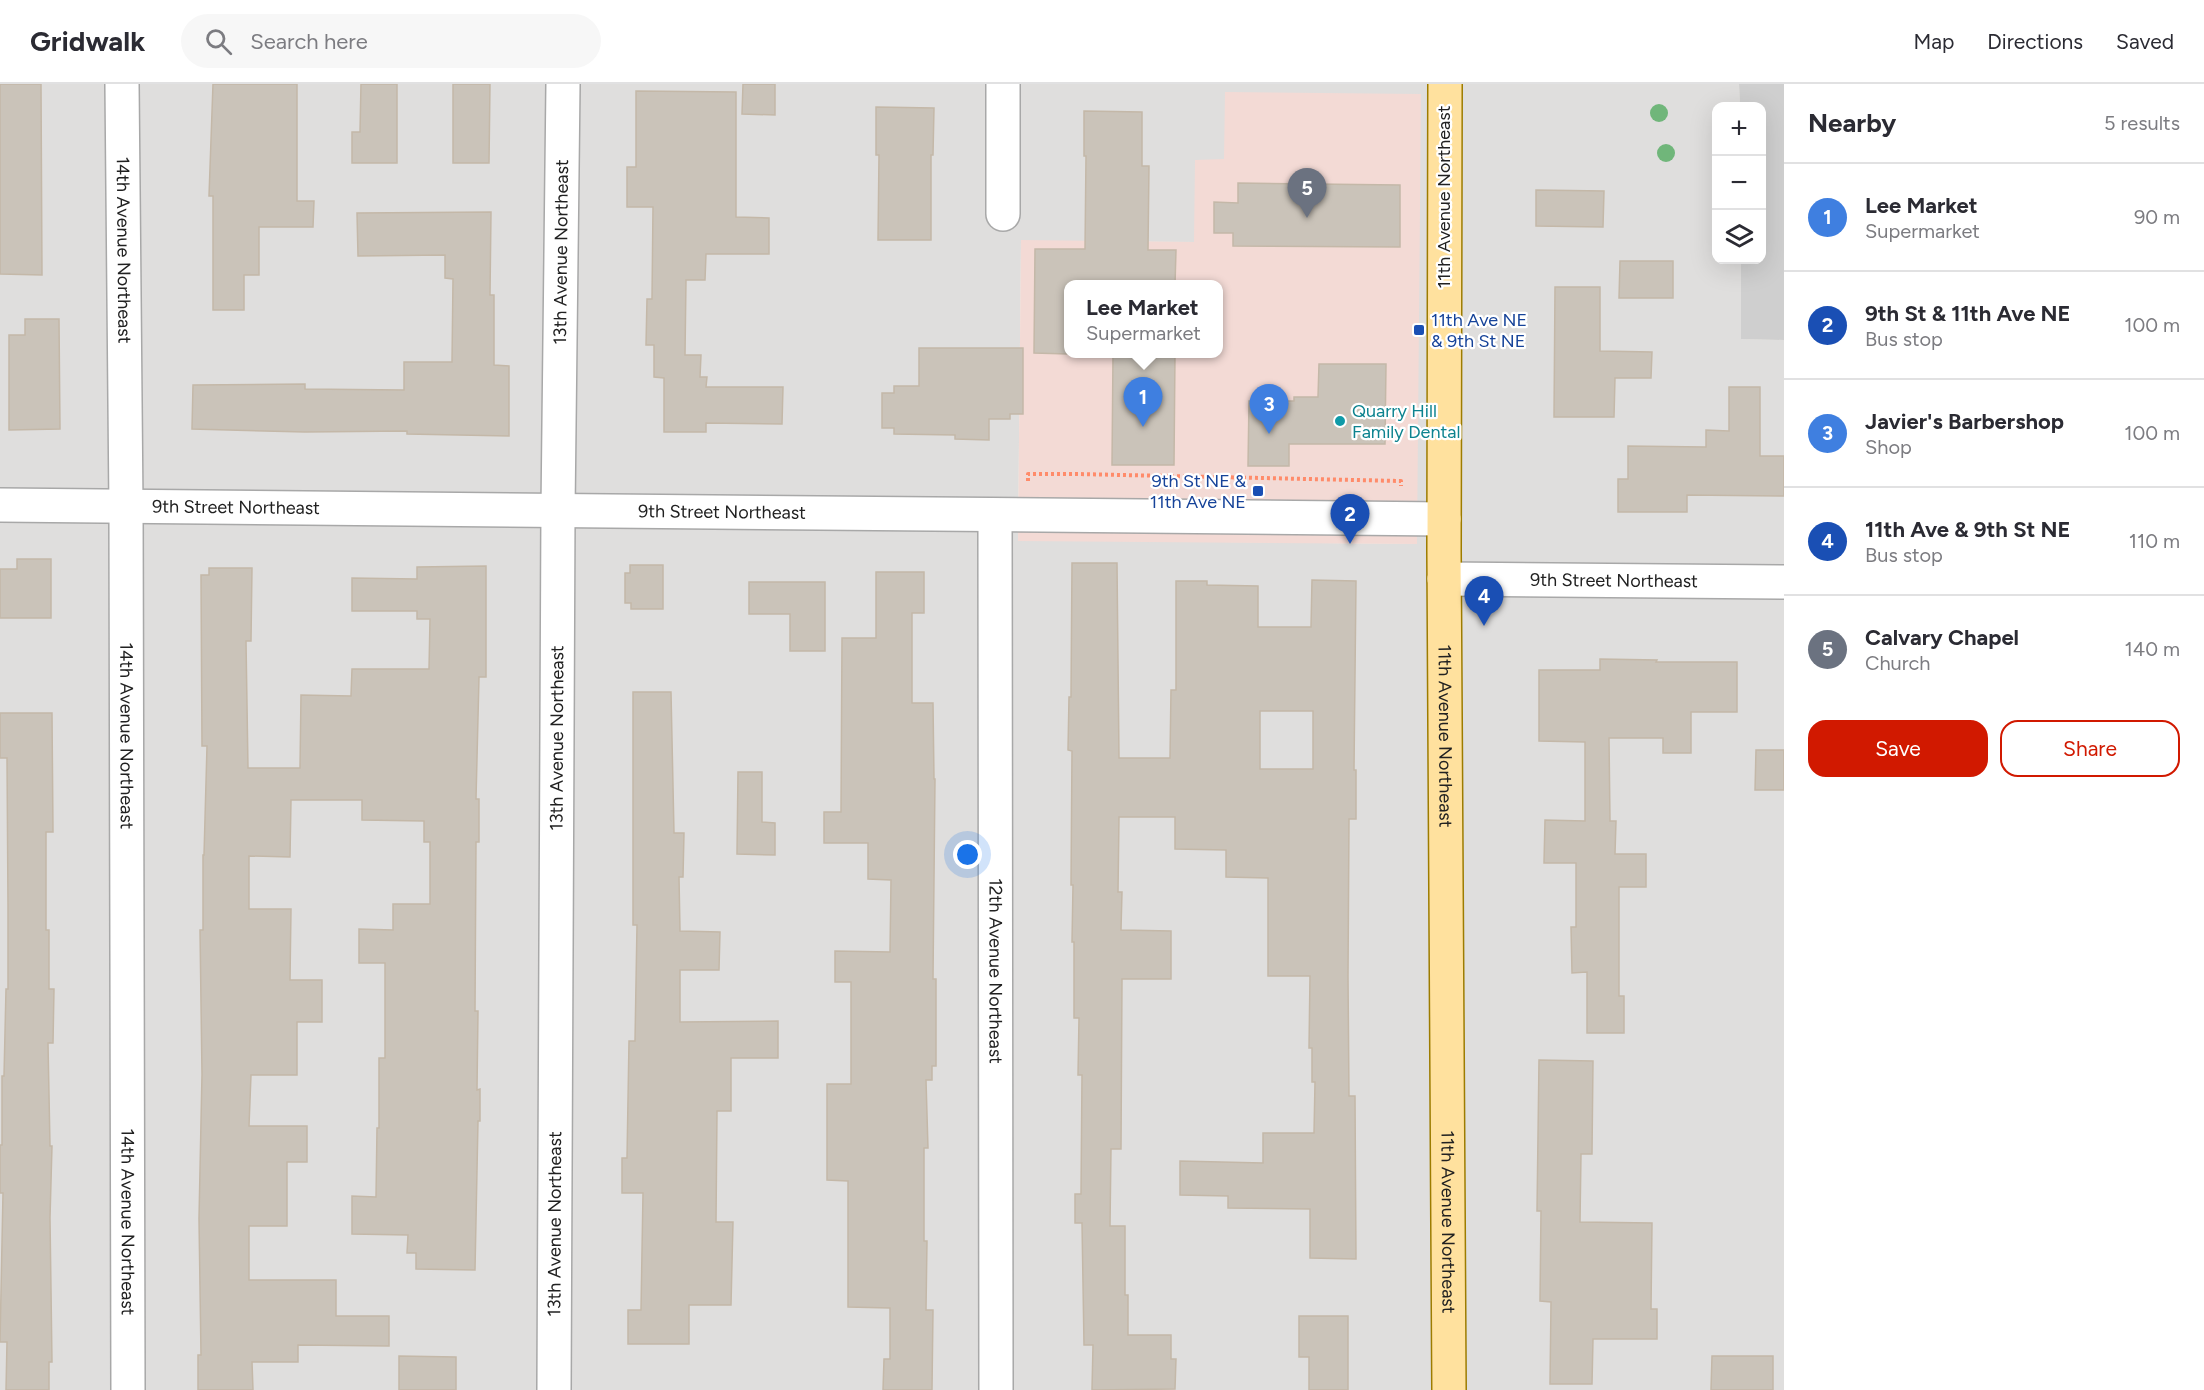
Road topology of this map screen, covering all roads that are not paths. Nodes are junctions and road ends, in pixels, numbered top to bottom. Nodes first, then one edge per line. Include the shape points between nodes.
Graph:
1 (122, 84) edge
2 (563, 84) edge
3 (1003, 84) edge
4 (1445, 84) edge
5 (1004, 214) dead end
6 (0, 505) edge
7 (126, 507) junction
8 (558, 510) junction
9 (995, 515) junction
10 (1444, 519) junction
11 (1444, 579) junction
12 (1784, 582) edge
13 (128, 1390) edge
14 (554, 1390) edge
15 (996, 1390) edge
16 (1449, 1390) edge

1 - 7 street, 14th Avenue Northeast
2 - 8 street, 13th Avenue Northeast
3 - 5 street
4 - 10 main road, 11th Avenue Northeast
6 - 7 street, 9th Street Northeast
7 - 8 street, 9th Street Northeast
7 - 13 street, 14th Avenue Northeast
8 - 9 street, 9th Street Northeast
8 - 14 street, 13th Avenue Northeast
9 - 10 street, 9th Street Northeast
9 - 15 street, 12th Avenue Northeast
10 - 11 main road, 11th Avenue Northeast
11 - 12 street, 9th Street Northeast
11 - 16 main road, 11th Avenue Northeast

